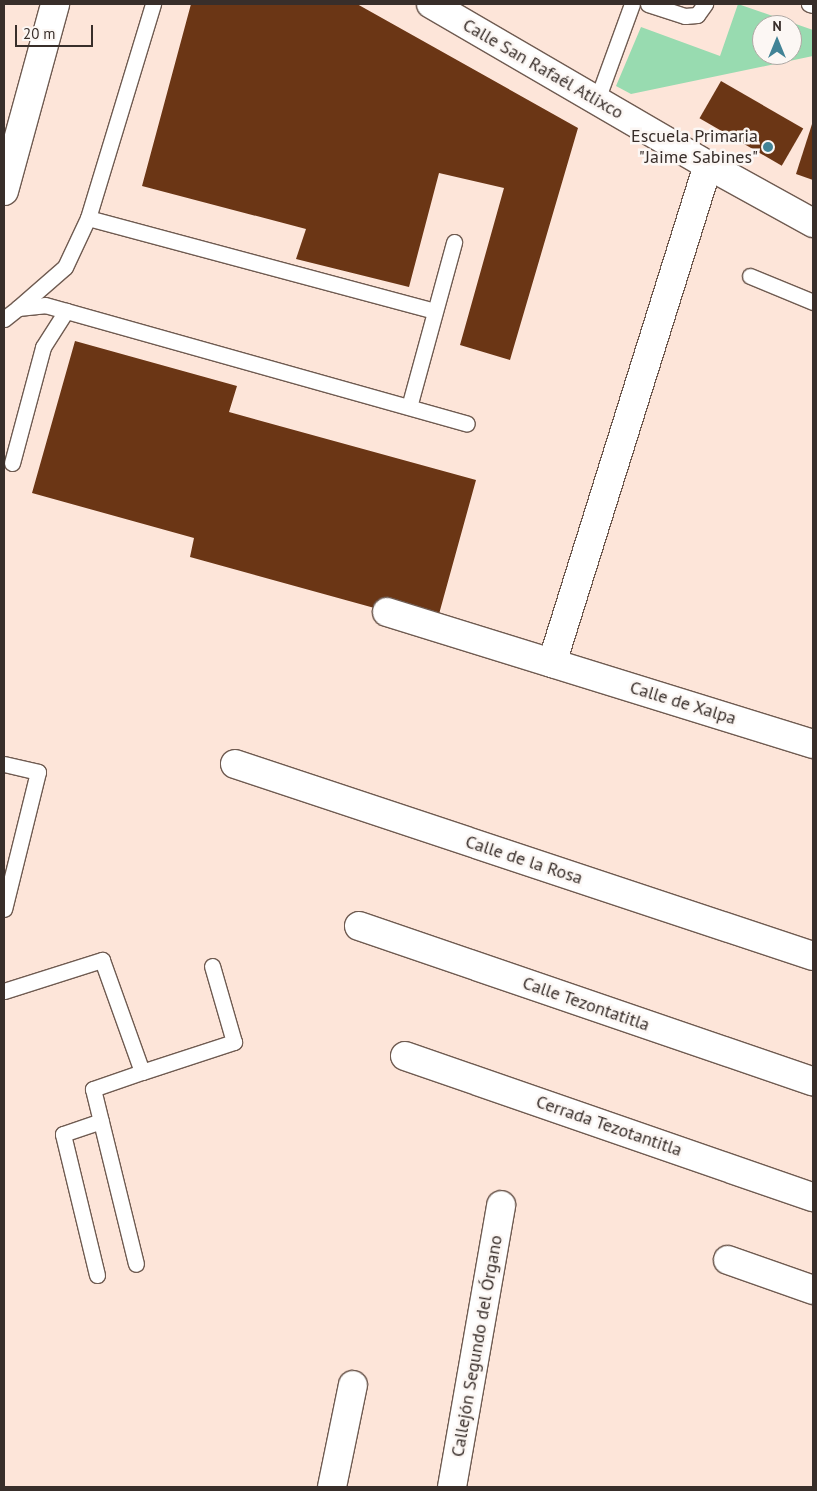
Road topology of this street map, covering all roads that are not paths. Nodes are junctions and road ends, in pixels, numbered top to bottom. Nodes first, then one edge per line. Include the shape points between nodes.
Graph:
1 (55, 4) edge
2 (152, 4) edge
3 (431, 4) edge
4 (632, 4) edge
5 (648, 4) edge
6 (704, 4) edge
7 (809, 4) edge
8 (813, 5) edge
9 (597, 100) junction
10 (708, 165) junction
11 (4, 191) edge
12 (88, 218) junction
13 (813, 222) edge
14 (454, 242) dead end
15 (750, 276) dead end
16 (813, 302) edge
17 (18, 308) junction
18 (66, 311) junction
19 (435, 311) junction
20 (4, 319) edge
21 (409, 407) junction
22 (467, 424) dead end
23 (12, 463) dead end
24 (387, 612) dead end
25 (552, 662) junction
26 (813, 744) edge
27 (4, 764) edge
28 (235, 764) dead end
29 (4, 909) edge
30 (359, 926) dead end
31 (813, 956) edge
32 (212, 966) dead end
33 (4, 991) edge
34 (405, 1056) dead end
35 (142, 1072) junction
36 (813, 1082) edge
37 (101, 1121) junction
38 (813, 1197) edge
39 (501, 1205) dead end
40 (728, 1260) dead end
41 (136, 1264) dead end
42 (97, 1275) dead end
43 (813, 1290) edge
44 (352, 1384) dead end
45 (332, 1487) edge
46 (452, 1487) edge

1 - 11 street
2 - 12 lane
3 - 9 street, Calle San Rafaél Atlixco
4 - 9 lane
5 - 6 lane via 685,16 696,15
7 - 8 lane
9 - 10 street, Calle San Rafaél Atlixco
10 - 13 street, Calle San Rafaél Atlixco
10 - 25 street
12 - 17 lane via 65,267
12 - 19 lane
14 - 19 lane
15 - 16 lane
17 - 18 lane via 45,305
17 - 20 lane
18 - 21 lane
18 - 23 lane via 42,347
19 - 21 lane
21 - 22 lane
24 - 25 street, Calle de Xalpa
25 - 26 street, Calle de Xalpa
27 - 29 lane via 38,772
28 - 31 street, Calle de la Rosa
30 - 36 street, Calle Tezontatitla
32 - 35 lane via 234,1042
33 - 35 lane via 102,960
34 - 38 street, Cerrada Tezotantitla
35 - 37 lane via 93,1089
37 - 41 lane
37 - 42 lane via 63,1134
39 - 46 street, Callejón Segundo del Órgano
40 - 43 street
44 - 45 street

